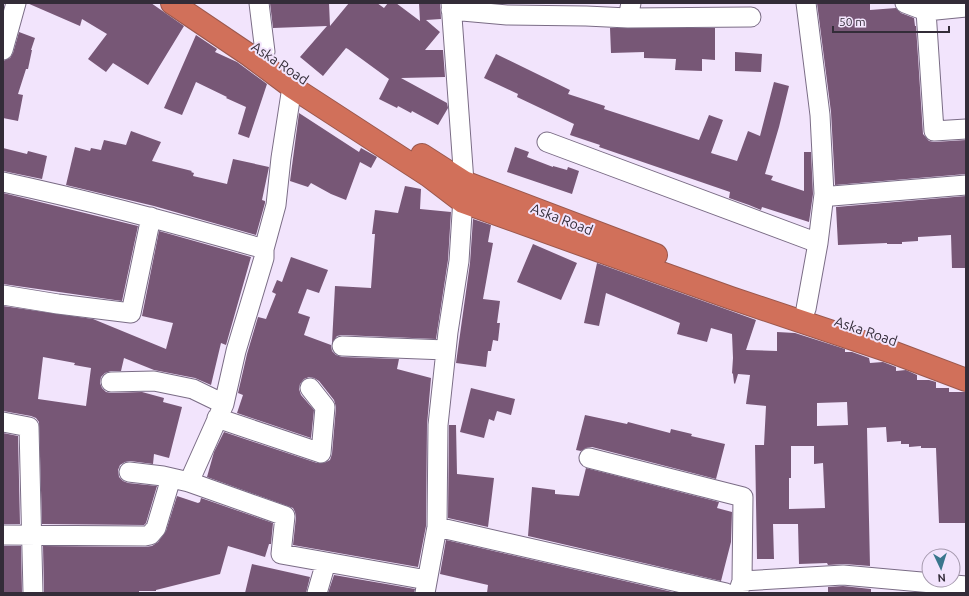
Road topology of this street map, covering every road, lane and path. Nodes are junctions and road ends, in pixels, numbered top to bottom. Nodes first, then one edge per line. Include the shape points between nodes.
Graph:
1 (16, 3) edge
2 (172, 3) edge
3 (193, 3) edge
4 (259, 3) edge
5 (806, 3) edge
6 (905, 3) edge
7 (451, 6) edge
8 (966, 7) edge
9 (630, 11) edge
10 (926, 12) junction
11 (751, 17) dead end
12 (3, 50) edge
13 (265, 52) junction
14 (292, 87) junction
15 (966, 128) edge
16 (547, 142) dead end
17 (3, 182) edge
18 (966, 185) edge
19 (464, 192) junction
20 (824, 194) junction
21 (151, 217) junction
22 (818, 243) junction
23 (264, 249) junction
24 (3, 295) edge
25 (806, 309) junction
26 (342, 346) dead end
27 (446, 350) junction
28 (966, 365) edge
29 (966, 380) edge
30 (112, 382) dead end
31 (310, 388) dead end
32 (220, 411) junction
33 (3, 422) edge
34 (589, 458) dead end
35 (129, 472) dead end
36 (180, 480) junction
37 (438, 527) junction
38 (3, 535) edge
39 (33, 535) junction
40 (326, 562) junction
41 (426, 586) edge
42 (966, 586) edge
43 (740, 587) edge
44 (33, 593) edge
45 (317, 593) edge
46 (726, 593) edge

1 - 12 street
2 - 14 highway
3 - 13 highway, Aska Road
4 - 13 street
5 - 20 street via 820,115
6 - 10 street
7 - 9 street via 507,15 586,16
7 - 19 street
8 - 10 street
9 - 11 street
10 - 15 street via 934,131
13 - 19 highway, Aska Road
14 - 19 highway via 429,176
14 - 23 street via 276,205
16 - 22 street
17 - 21 street
18 - 20 street via 832,196
19 - 25 highway, Aska Road via 629,245
19 - 27 street via 459,261
19 - 29 highway via 723,296 892,352
20 - 22 street
21 - 23 street
21 - 24 street via 131,313
22 - 25 street
23 - 32 street via 264,258
25 - 28 highway, Aska Road
26 - 27 street
27 - 37 street via 438,424
30 - 32 street via 154,381 192,389
31 - 32 street via 325,407 321,453
32 - 36 street
33 - 39 street via 30,427
34 - 43 street via 743,497
35 - 36 street
36 - 39 street via 150,535
36 - 40 street via 285,516 281,554
37 - 41 street
37 - 46 street
38 - 39 street
39 - 44 street
40 - 41 street
40 - 45 street
42 - 43 street via 843,575

